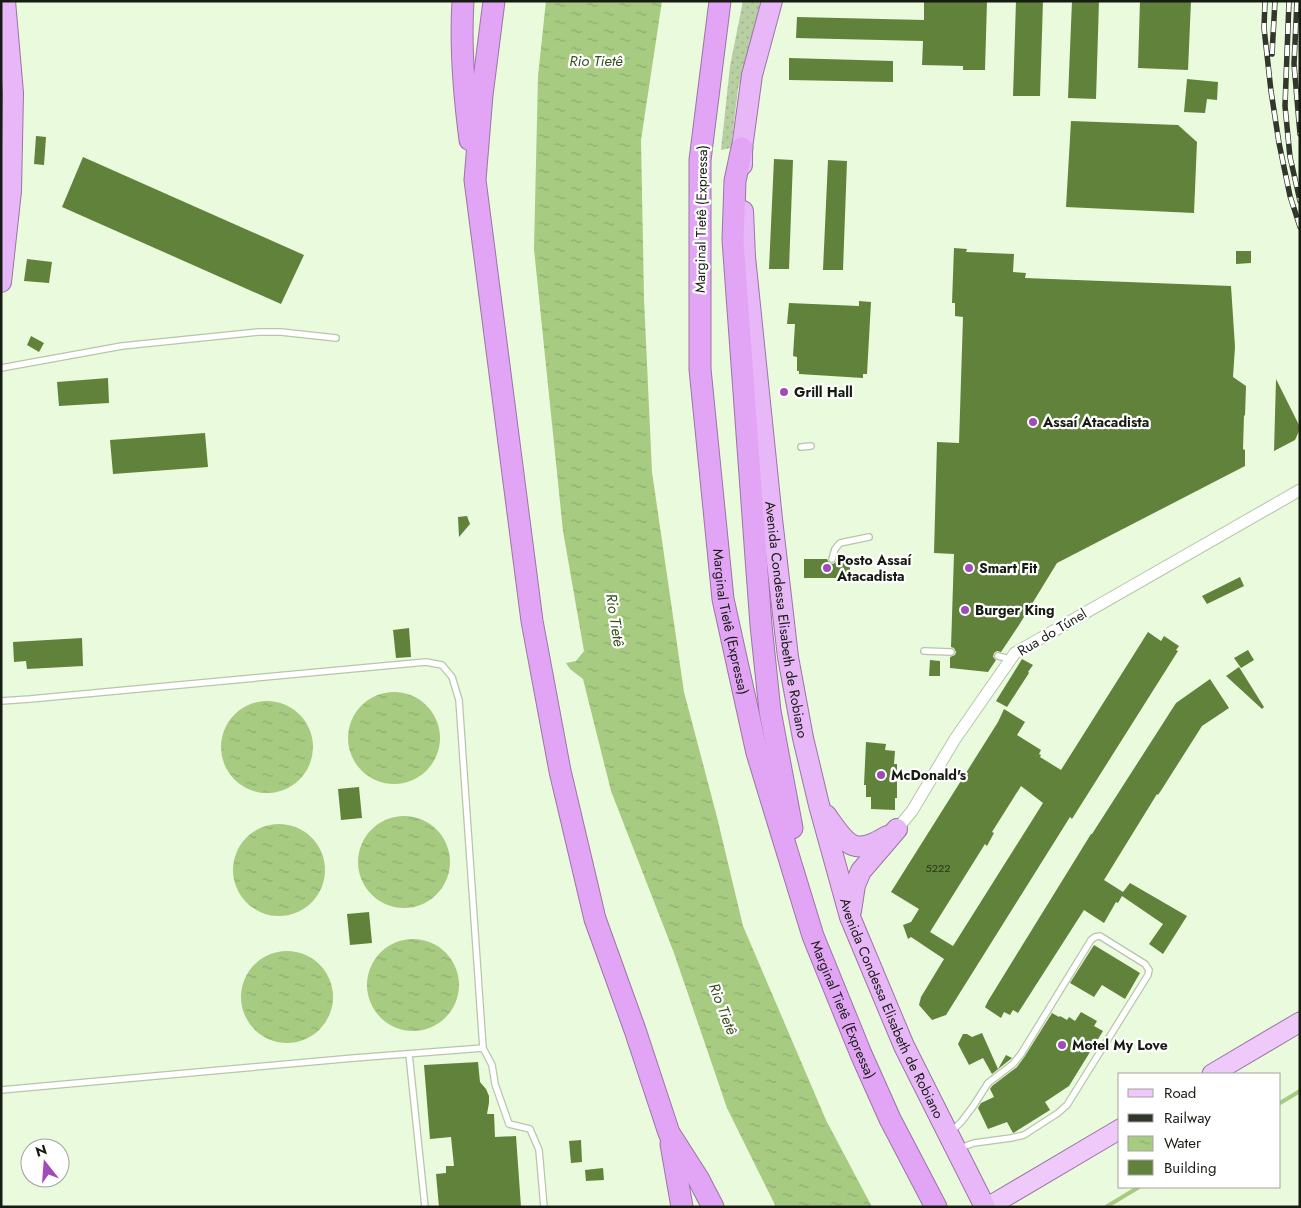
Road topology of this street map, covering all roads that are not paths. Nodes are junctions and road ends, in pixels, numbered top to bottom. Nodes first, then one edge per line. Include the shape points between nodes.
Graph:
1 (463, 1) edge
2 (494, 1) edge
3 (720, 1) edge
4 (772, 1) edge
5 (6, 10) edge
6 (1, 44) edge
7 (742, 148) junction
8 (476, 180) junction
9 (2, 254) edge
10 (1, 282) edge
11 (336, 338) dead end
12 (1, 368) edge
13 (811, 446) dead end
14 (801, 447) dead end
15 (1300, 490) edge
16 (868, 536) dead end
17 (832, 559) dead end
18 (924, 651) dead end
19 (951, 652) dead end
20 (1, 700) edge
21 (819, 806) junction
22 (897, 829) junction
23 (850, 918) junction
24 (813, 936) junction
25 (1300, 1022) edge
26 (483, 1048) junction
27 (410, 1054) junction
28 (1214, 1073) edge
29 (1, 1090) edge
30 (1118, 1130) edge
31 (669, 1134) junction
32 (952, 1142) junction
33 (425, 1207) edge
34 (544, 1207) edge
35 (682, 1207) edge
36 (713, 1207) edge
37 (936, 1207) edge
38 (986, 1207) edge

1 - 8 highway via 465,105
2 - 8 highway via 482,95
3 - 24 highway, Marginal Tietê (Expressa) via 700,160 700,369 723,599 757,753
4 - 7 highway, Avenida Condessa Elisabeth de Robiano via 752,75
5 - 6 highway
5 - 9 highway via 13,94 11,191
7 - 21 highway, Avenida Condessa Elisabeth de Robiano via 744,251 788,657
7 - 24 highway via 735,181 733,240 761,625 770,710
8 - 31 highway via 532,621 560,771 595,919
9 - 10 highway
11 - 12 lane via 281,332 248,333 122,346
13 - 14 lane
15 - 22 street, Rua do Túnel via 1004,657 912,811
16 - 17 lane via 840,543
18 - 19 lane
20 - 26 lane via 426,662 442,665 452,677 459,700
21 - 22 highway via 843,839 857,847 873,844
21 - 23 highway, Avenida Condessa Elisabeth de Robiano
22 - 23 highway via 861,871 855,885
23 - 32 highway, Avenida Condessa Elisabeth de Robiano via 904,1046
24 - 37 highway, Marginal Tietê (Expressa) via 860,1054
25 - 28 main road
26 - 27 lane
26 - 34 lane via 510,1124 530,1129 539,1150
27 - 29 lane
27 - 33 lane
30 - 38 main road
31 - 35 highway
31 - 36 highway
32 - 32 lane via 1024,1135 1067,1105 1148,976 1145,964 1100,936 1091,940 1021,1054 988,1083 962,1120
32 - 38 highway, Avenida Condessa Elisabeth de Robiano

